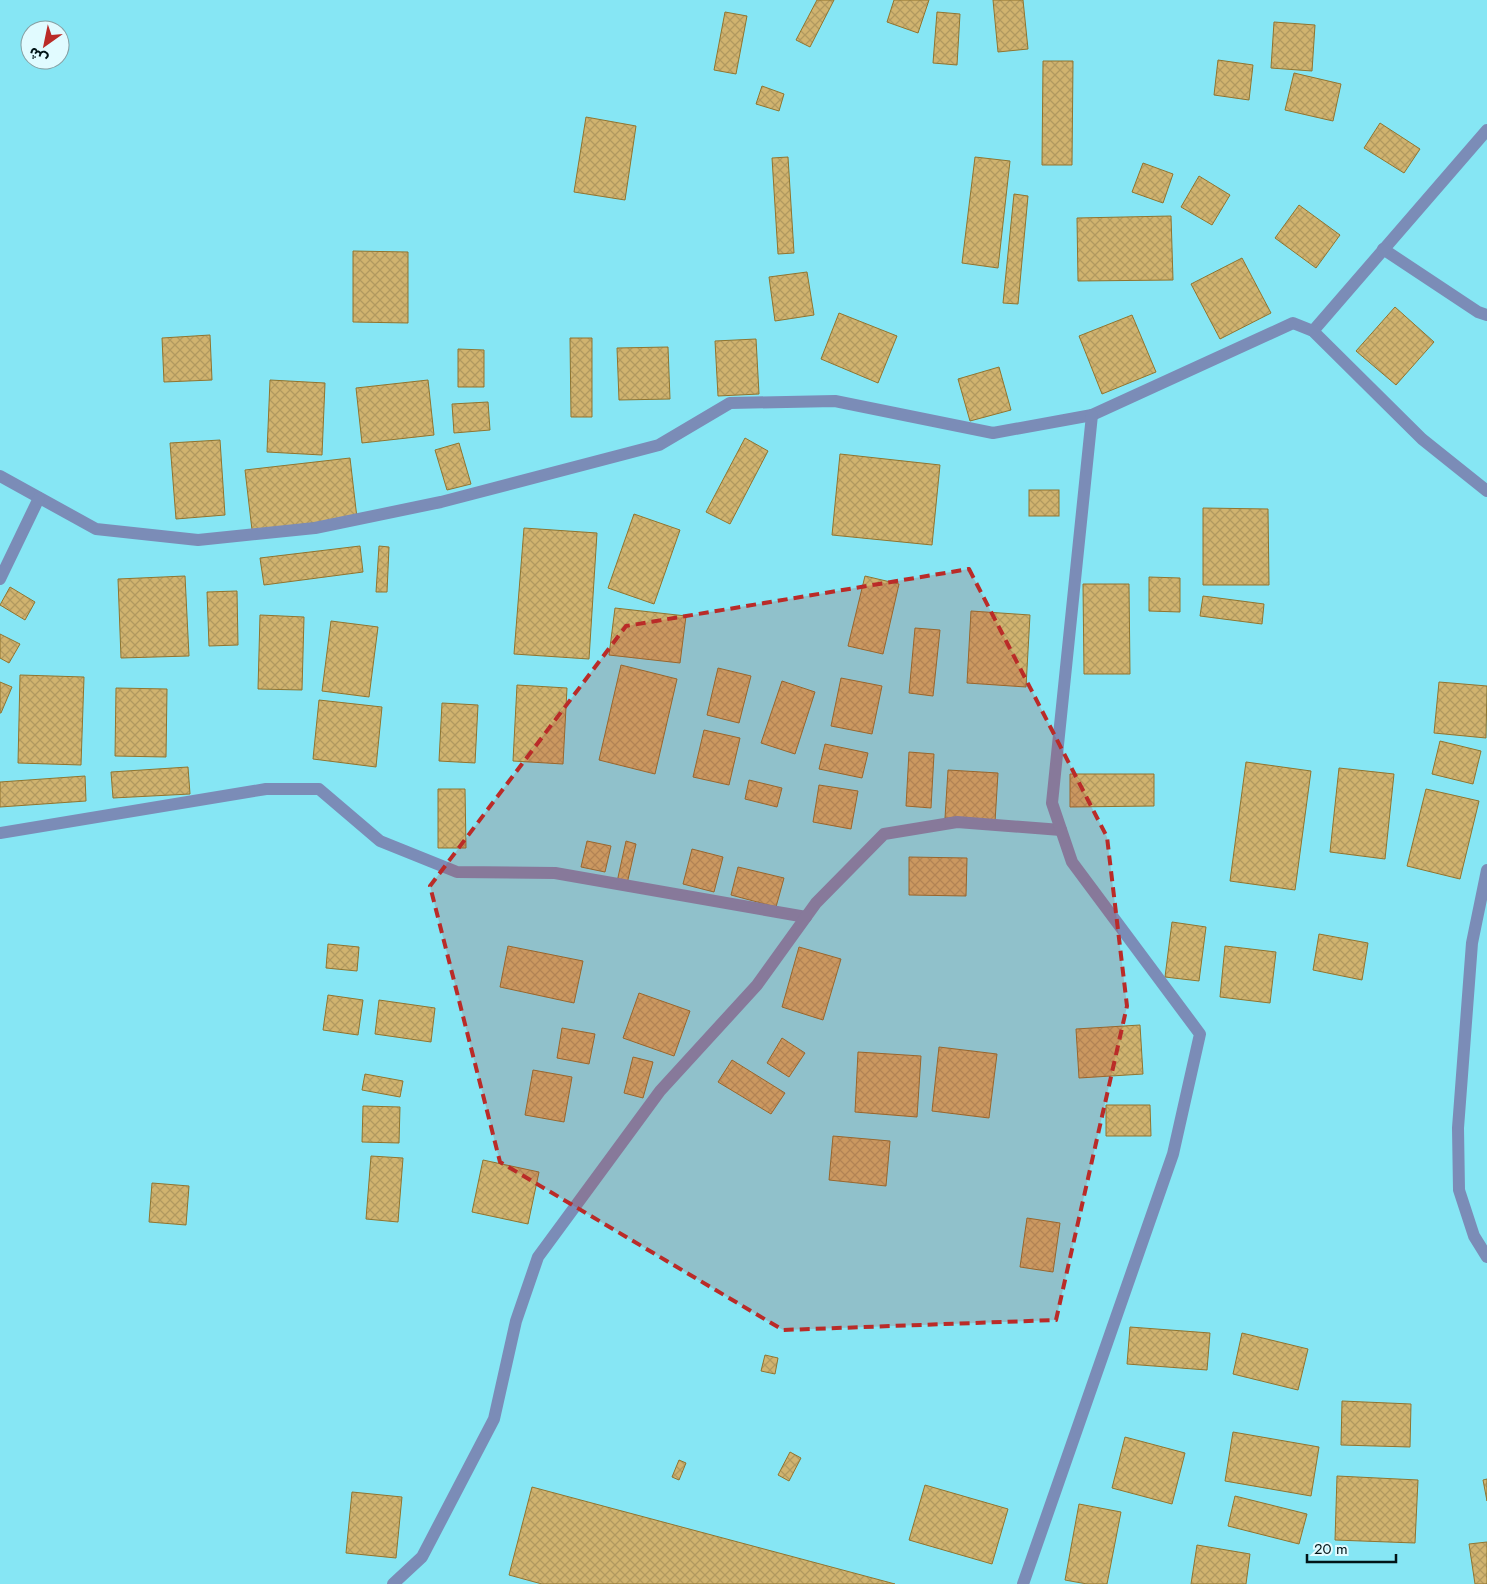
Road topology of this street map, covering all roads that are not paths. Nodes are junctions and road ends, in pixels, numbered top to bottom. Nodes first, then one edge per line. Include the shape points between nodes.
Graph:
1 (1487, 130) edge
2 (1383, 249) junction
3 (1487, 315) edge
4 (1313, 331) junction
5 (1092, 415) junction
6 (0, 476) edge
7 (1487, 490) edge
8 (39, 498) junction
9 (0, 578) edge
10 (1061, 830) junction
11 (0, 833) edge
12 (1487, 870) edge
13 (806, 917) junction
14 (1487, 1257) edge
15 (393, 1584) edge
16 (1022, 1584) edge

1 - 2 street
2 - 3 street
2 - 4 street
4 - 5 street via 1293,323
4 - 7 street via 1422,439
5 - 8 street via 993,433 835,401 730,404 659,445 441,502 315,528 198,540 96,529
5 - 10 street via 1052,804
6 - 8 street
8 - 9 street
10 - 13 street via 957,822 884,834
10 - 16 street via 1072,862 1200,1034 1173,1154
11 - 13 street via 266,789 319,789 380,841 457,872 555,873
12 - 14 street via 1472,943 1458,1146 1459,1190 1474,1236
13 - 15 street via 757,986 660,1091 538,1257 516,1321 494,1419 422,1557

